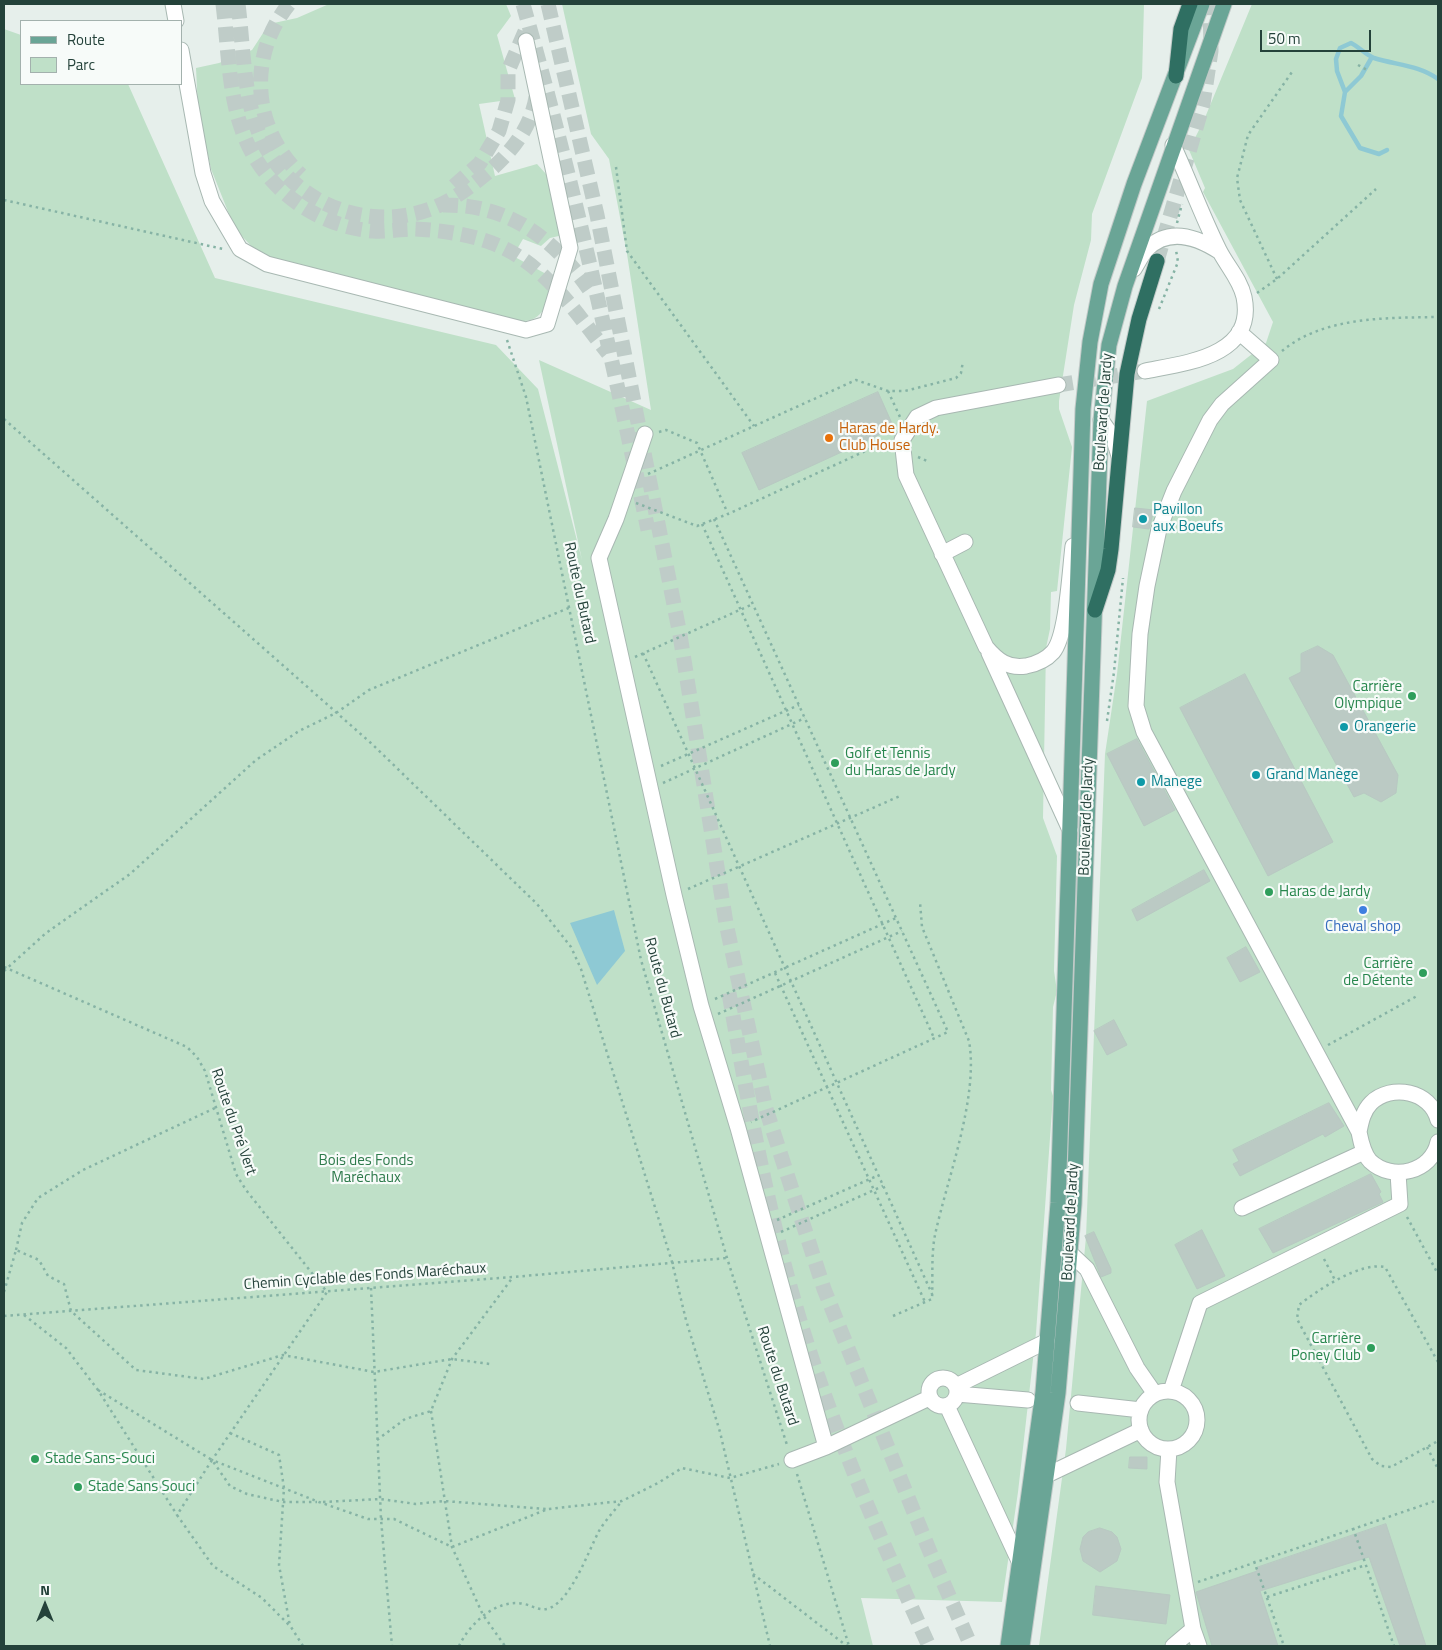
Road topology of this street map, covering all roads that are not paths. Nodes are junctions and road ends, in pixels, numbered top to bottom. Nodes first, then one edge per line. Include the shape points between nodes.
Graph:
1 (173, 4) edge
2 (1190, 4) edge
3 (1202, 4) edge
4 (1224, 4) edge
5 (176, 20) edge
6 (526, 41) dead end
7 (182, 56) edge
8 (1176, 76) junction
9 (1173, 145) junction
10 (1220, 252) junction
11 (1157, 260) tunnel mouth
12 (1125, 286) junction
13 (1239, 332) junction
14 (1145, 371) tunnel mouth
15 (1058, 385) tunnel mouth
16 (1101, 420) junction
17 (645, 434) road end
18 (1119, 456) junction
19 (1081, 478) junction
20 (965, 542) dead end
21 (942, 554) junction
22 (1095, 610) junction
23 (986, 647) junction
24 (1070, 830) junction
25 (1438, 1120) edge
26 (1359, 1132) junction
27 (1438, 1142) edge
28 (1364, 1152) junction
29 (1398, 1173) junction
30 (1242, 1208) dead end
31 (1070, 1253) junction
32 (1047, 1341) junction
33 (956, 1390) junction
34 (1171, 1391) junction
35 (1155, 1394) junction
36 (930, 1398) junction
37 (1028, 1400) dead end
38 (1078, 1403) dead end
39 (946, 1406) junction
40 (1141, 1410) junction
41 (1141, 1430) junction
42 (826, 1447) junction
43 (1168, 1449) junction
44 (792, 1460) road end
45 (1047, 1475) junction
46 (1019, 1560) junction
47 (1193, 1629) junction
48 (1008, 1646) edge
49 (1022, 1646) edge
50 (1173, 1646) edge
51 (1199, 1646) edge

1 - 5 lane
2 - 8 highway via 1181,29
3 - 8 main road, Boulevard de Jardy
4 - 9 main road, Boulevard de Jardy
6 - 7 lane via 570,248 547,324 526,330 267,264 240,249 212,201 203,174
8 - 19 main road, Boulevard de Jardy via 1134,184 1101,284 1090,342
9 - 10 lane
9 - 12 main road, Boulevard de Jardy
10 - 12 lane via 1203,241 1175,235 1146,249
10 - 13 lane via 1237,277 1244,297 1245,314
11 - 18 highway via 1132,346
12 - 16 main road, Boulevard de Jardy via 1109,345
13 - 14 lane via 1217,353
13 - 26 lane via 1271,360 1222,404 1210,420 1174,490 1162,521 1144,605 1136,706 1144,732 1164,772
15 - 21 lane via 936,408 917,417 902,440 906,475
16 - 18 lane via 1113,437
16 - 22 main road, Boulevard de Jardy
17 - 42 lane via 599,558 703,1012
18 - 22 highway via 1108,570
19 - 23 lane via 1062,634 1054,652 1040,663 1018,667 999,662
19 - 24 main road, Boulevard de Jardy
20 - 21 lane
21 - 23 lane
22 - 31 main road, Boulevard de Jardy
23 - 24 lane
24 - 32 main road, Boulevard de Jardy via 1058,1203
25 - 26 lane via 1429,1104 1417,1095 1396,1092 1371,1104 1362,1115
26 - 28 lane
27 - 29 lane via 1437,1150 1428,1161 1414,1171
28 - 29 lane via 1382,1169
28 - 30 lane
29 - 34 lane via 1400,1204 1200,1303
31 - 35 lane via 1087,1269 1136,1368
31 - 45 main road, Boulevard de Jardy
32 - 33 lane
32 - 46 main road, Boulevard de Jardy via 1043,1392
33 - 36 lane via 950,1380 941,1378 928,1390
33 - 37 lane
33 - 39 lane via 954,1402
34 - 35 lane
34 - 43 lane via 1189,1399 1197,1420 1188,1441
35 - 40 lane
36 - 39 lane via 934,1403
36 - 42 lane
38 - 40 lane
39 - 46 lane
40 - 41 lane
41 - 43 lane via 1156,1446
41 - 45 lane
42 - 44 lane
43 - 47 lane via 1166,1482
45 - 49 main road, Boulevard de Jardy
46 - 48 main road, Boulevard de Jardy
47 - 50 lane
47 - 51 lane

